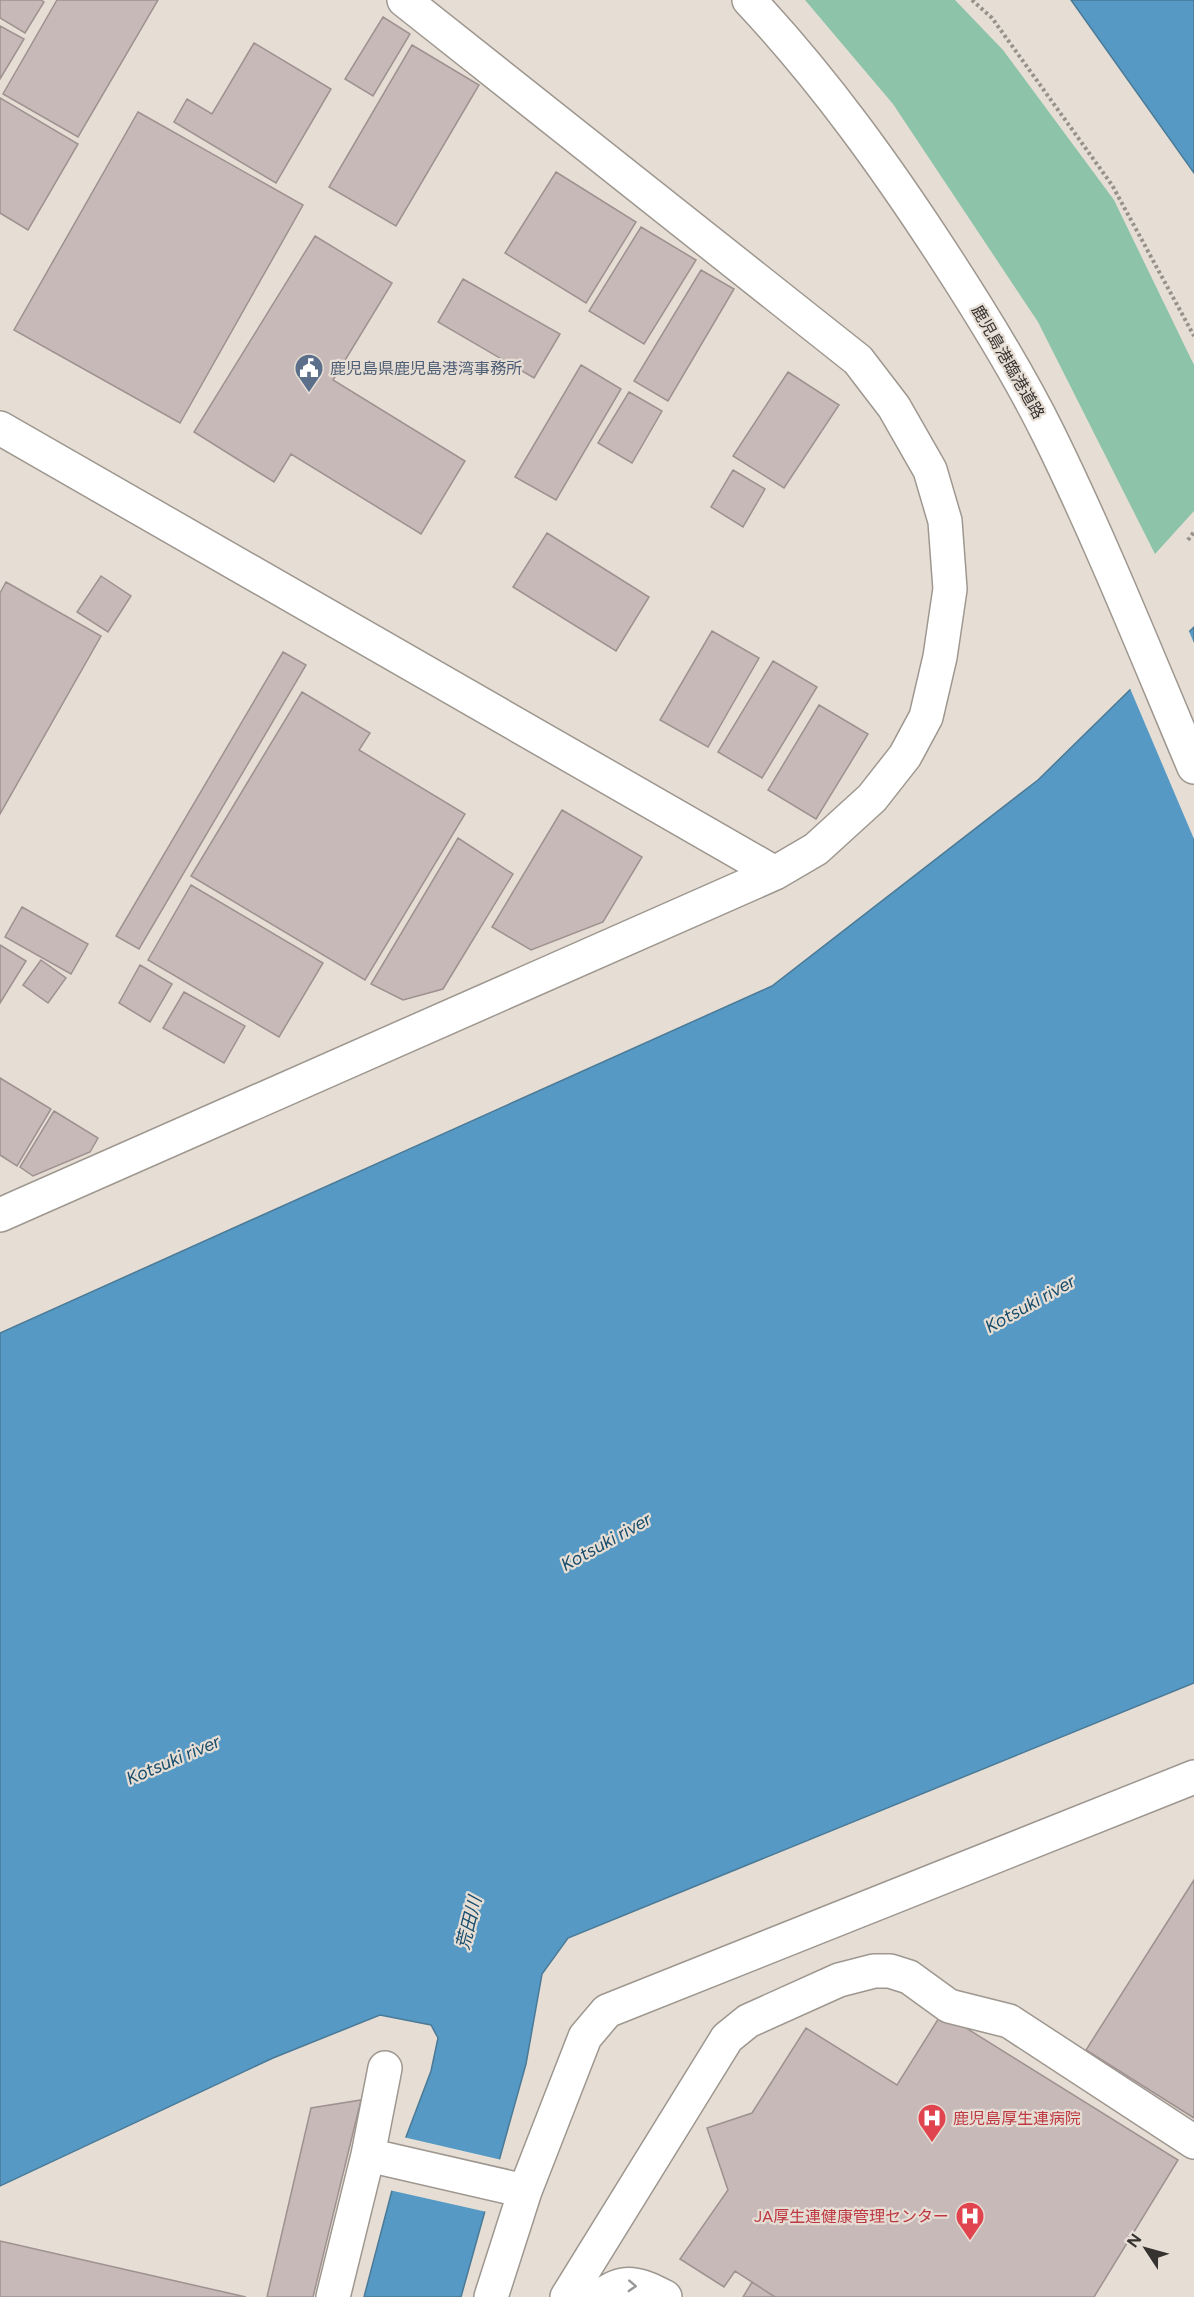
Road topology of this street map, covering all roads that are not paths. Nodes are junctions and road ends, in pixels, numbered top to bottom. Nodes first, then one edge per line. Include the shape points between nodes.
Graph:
1 (404, 0) edge
2 (749, 0) edge
3 (0, 428) edge
4 (1194, 767) edge
5 (775, 873) junction
6 (0, 1215) edge
7 (1194, 1777) edge
8 (385, 2068) dead end
9 (1194, 2142) edge
10 (376, 2157) junction
11 (516, 2189) junction
12 (333, 2297) edge
13 (491, 2297) edge
14 (567, 2297) edge
15 (600, 2297) edge
16 (665, 2297) edge

1 - 5 street via 858,360 894,407 930,470 945,521 950,590 926,717 905,756 872,798 816,849
2 - 4 street, 鹿児島港臨港道路 via 837,100 984,317 1048,433
3 - 5 street
5 - 6 street
7 - 11 street via 607,2011 585,2037
8 - 10 street
9 - 14 street via 1010,2021 949,2006 909,1977 874,1971 839,1980 748,2021 727,2038
10 - 11 street
10 - 12 street
11 - 13 street
15 -> 16 street via 633,2283

